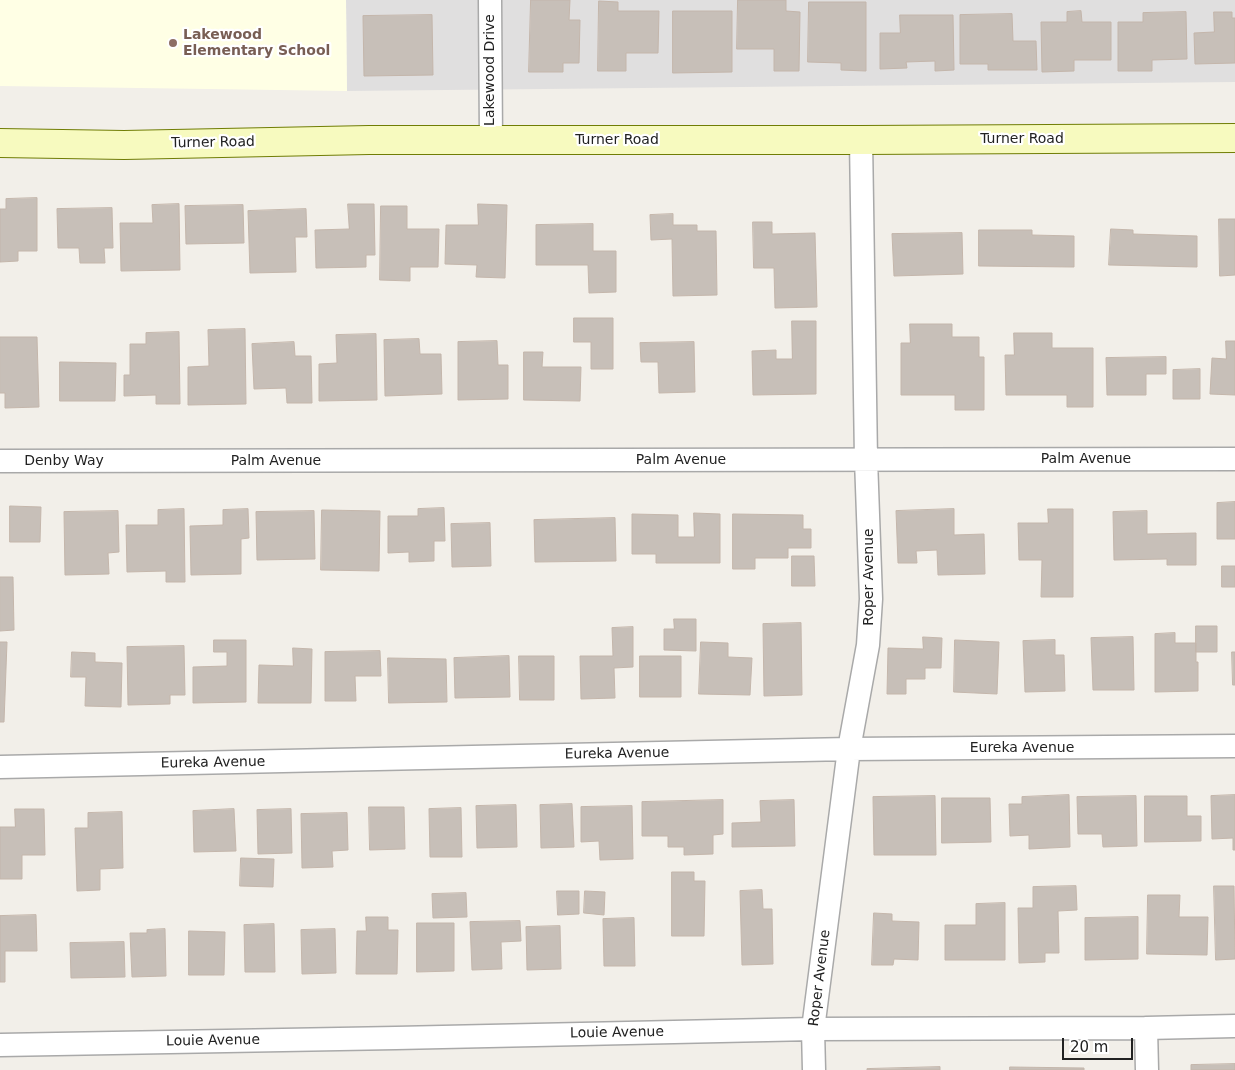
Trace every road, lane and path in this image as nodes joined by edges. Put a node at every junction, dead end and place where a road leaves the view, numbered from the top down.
1 (490, 0) edge
2 (1235, 138) edge
3 (491, 140) junction
4 (860, 140) junction
5 (0, 143) edge
6 (1235, 459) edge
7 (866, 460) junction
8 (0, 461) edge
9 (128, 461) joint
10 (1235, 746) edge
11 (849, 749) junction
12 (0, 767) edge
13 (1235, 1026) edge
14 (1146, 1028) junction
15 (813, 1029) junction
16 (0, 1045) edge
17 (814, 1070) edge
18 (1147, 1070) edge

1 - 3 street, Lakewood Drive
2 - 4 main road, Turner Road
3 - 4 main road, Turner Road
3 - 5 main road, Turner Road
4 - 7 street, Roper Avenue
6 - 7 street, Palm Avenue
7 - 9 street, Palm Avenue
7 - 11 street, Roper Avenue
8 - 9 street, Denby Way
10 - 11 street, Eureka Avenue
11 - 12 street, Eureka Avenue
11 - 15 street, Roper Avenue
13 - 14 street, Louie Avenue
14 - 15 street, Louie Avenue
14 - 18 street
15 - 16 street, Louie Avenue
15 - 17 street, Roper Avenue

